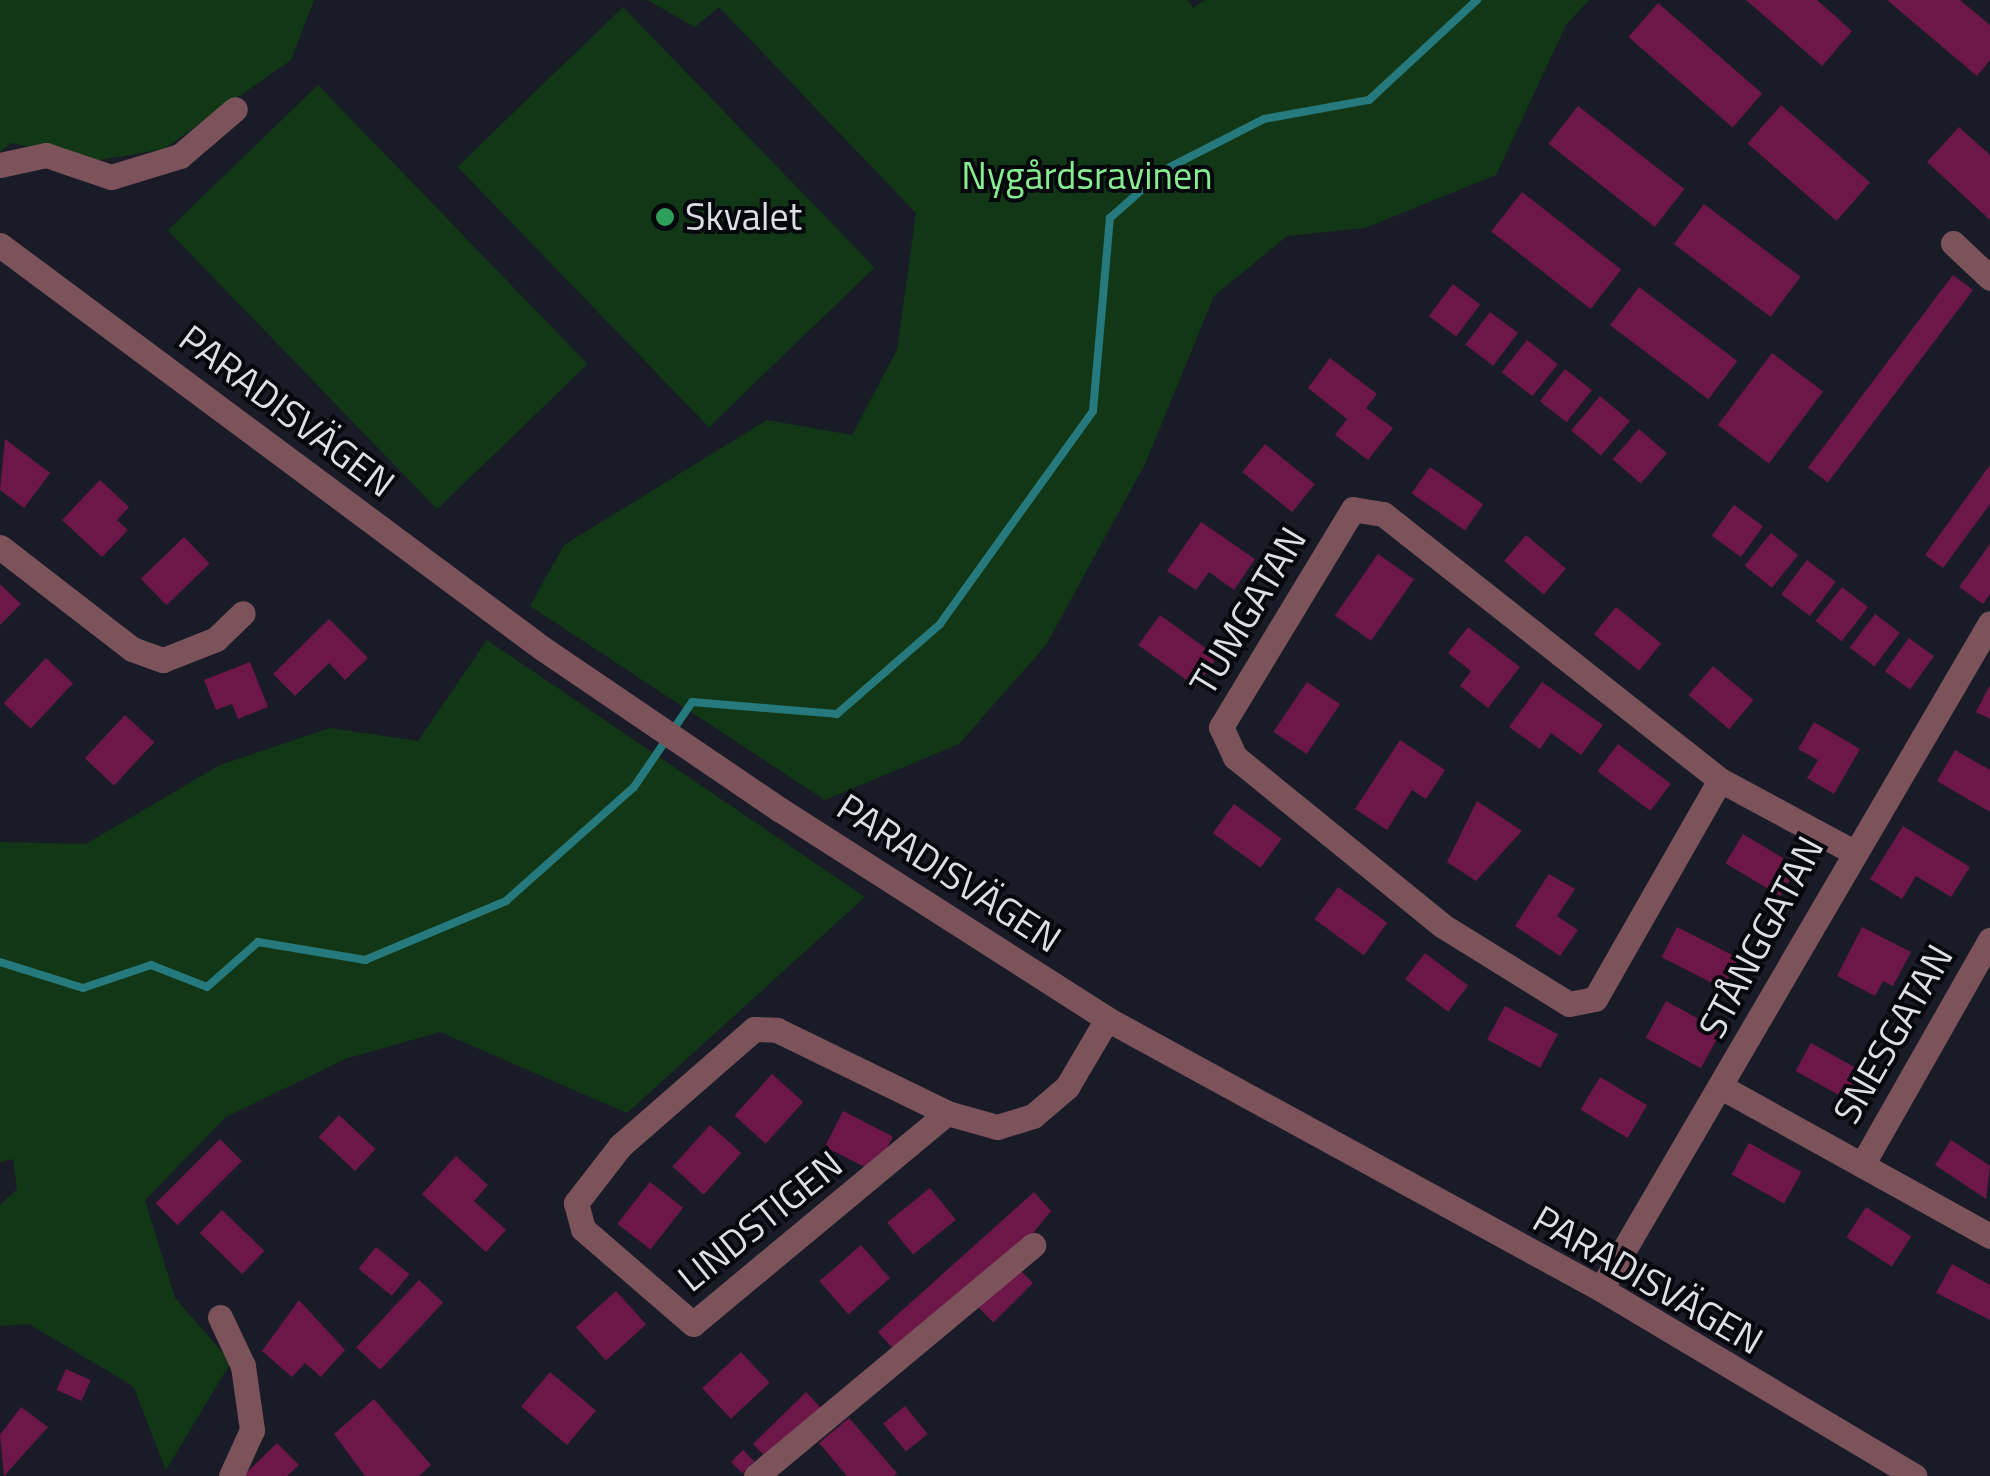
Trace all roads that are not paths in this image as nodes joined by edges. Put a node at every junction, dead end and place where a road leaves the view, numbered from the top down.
1 (236, 109) dead end
2 (0, 165) edge
3 (1953, 244) dead end
4 (0, 245) edge
5 (1990, 278) edge
6 (0, 548) edge
7 (242, 613) dead end
8 (1990, 622) edge
9 (1720, 780) junction
10 (1850, 850) junction
11 (1990, 940) edge
12 (1107, 1019) junction
13 (1723, 1088) junction
14 (947, 1113) junction
15 (1862, 1165) junction
16 (1990, 1236) edge
17 (1033, 1244) dead end
18 (1601, 1289) junction
19 (220, 1316) dead end
20 (231, 1476) edge
21 (756, 1476) edge
22 (1915, 1476) edge

1 - 2 street
3 - 5 street
4 - 12 street, PARADISVÄGEN
6 - 7 street
8 - 10 street, STÅNGGATAN
9 - 9 street, TUMGATAN
9 - 10 street, TUMGATAN
10 - 13 street, STÅNGGATAN
11 - 15 street, SNESGATAN
12 - 14 street, LINDSTIGEN
12 - 18 street, PARADISVÄGEN
13 - 15 street, SNESGATAN
13 - 18 street, STÅNGGATAN
14 - 14 street, LINDSTIGEN
15 - 16 street, SNESGATAN
17 - 21 street
18 - 22 street, PARADISVÄGEN
19 - 20 street

